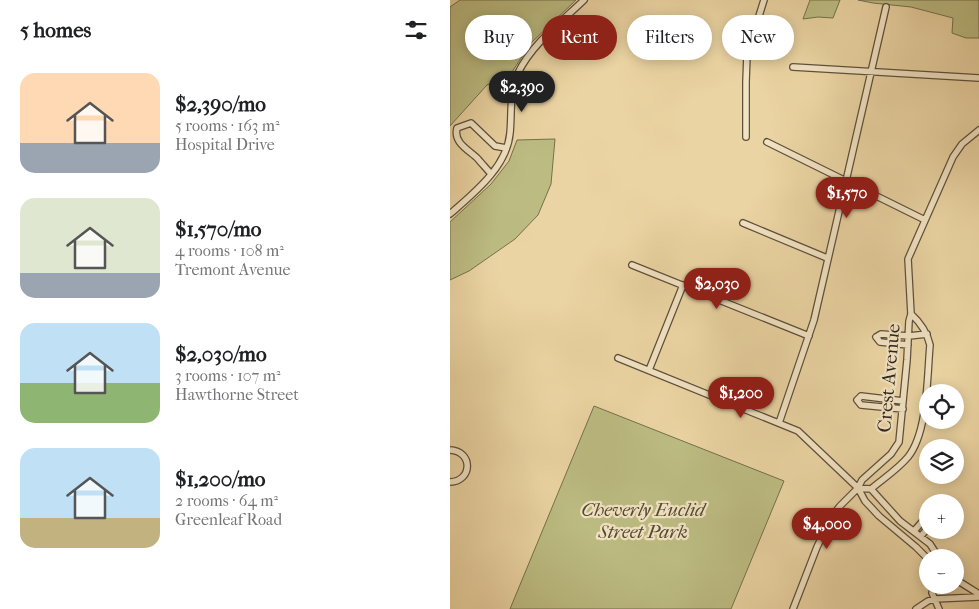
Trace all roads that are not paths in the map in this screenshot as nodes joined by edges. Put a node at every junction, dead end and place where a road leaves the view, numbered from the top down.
1 (584, 0) edge
2 (764, 0) edge
3 (886, 7) dead end
4 (793, 66) dead end
5 (871, 71) junction
6 (979, 78) edge
7 (979, 130) edge
8 (746, 137) dead end
9 (767, 142) dead end
10 (506, 148) junction
11 (491, 174) junction
12 (846, 181) junction
13 (450, 214) edge
14 (925, 220) junction
15 (744, 223) dead end
16 (827, 258) junction
17 (632, 265) dead end
18 (683, 285) junction
19 (911, 314) junction
20 (927, 334) junction
21 (809, 336) junction
22 (908, 336) junction
23 (908, 345) junction
24 (618, 358) dead end
25 (648, 370) junction
26 (903, 401) junction
27 (902, 409) junction
28 (778, 423) junction
29 (450, 450) edge
30 (450, 482) edge
31 (858, 488) junction
32 (871, 489) junction
33 (919, 525) edge
34 (914, 531) junction
35 (919, 535) edge
36 (924, 539) edge
37 (935, 549) edge
38 (919, 550) edge
39 (964, 585) edge
40 (932, 594) edge
41 (979, 596) edge
42 (934, 599) junction
43 (793, 609) edge
44 (916, 609) edge
45 (939, 609) edge

1 - 10 street
2 - 8 street
3 - 5 street
4 - 5 street
5 - 6 street
5 - 12 street
7 - 14 street, Crest Avenue
9 - 12 street
10 - 11 street
10 - 11 street
11 - 13 street
12 - 14 street
12 - 16 street
14 - 19 street, Crest Avenue
15 - 16 street
16 - 21 street
17 - 18 street
18 - 21 street
18 - 25 street
19 - 20 street, Crest Avenue
19 - 22 street, Crest Avenue
20 - 22 street
20 - 32 street, Crest Avenue
21 - 28 street
22 - 23 street, Crest Avenue
22 - 23 street
23 - 26 street, Crest Avenue
24 - 25 street
25 - 28 street
26 - 27 street, Crest Avenue
26 - 27 street
27 - 31 street, Crest Avenue
28 - 31 street
29 - 30 street
31 - 32 street
31 - 38 street
31 - 43 street, Crest Avenue
32 - 34 street
33 - 34 street
34 - 35 street
36 - 37 street
39 - 41 street
40 - 42 street
41 - 42 street
42 - 44 street
42 - 45 street

